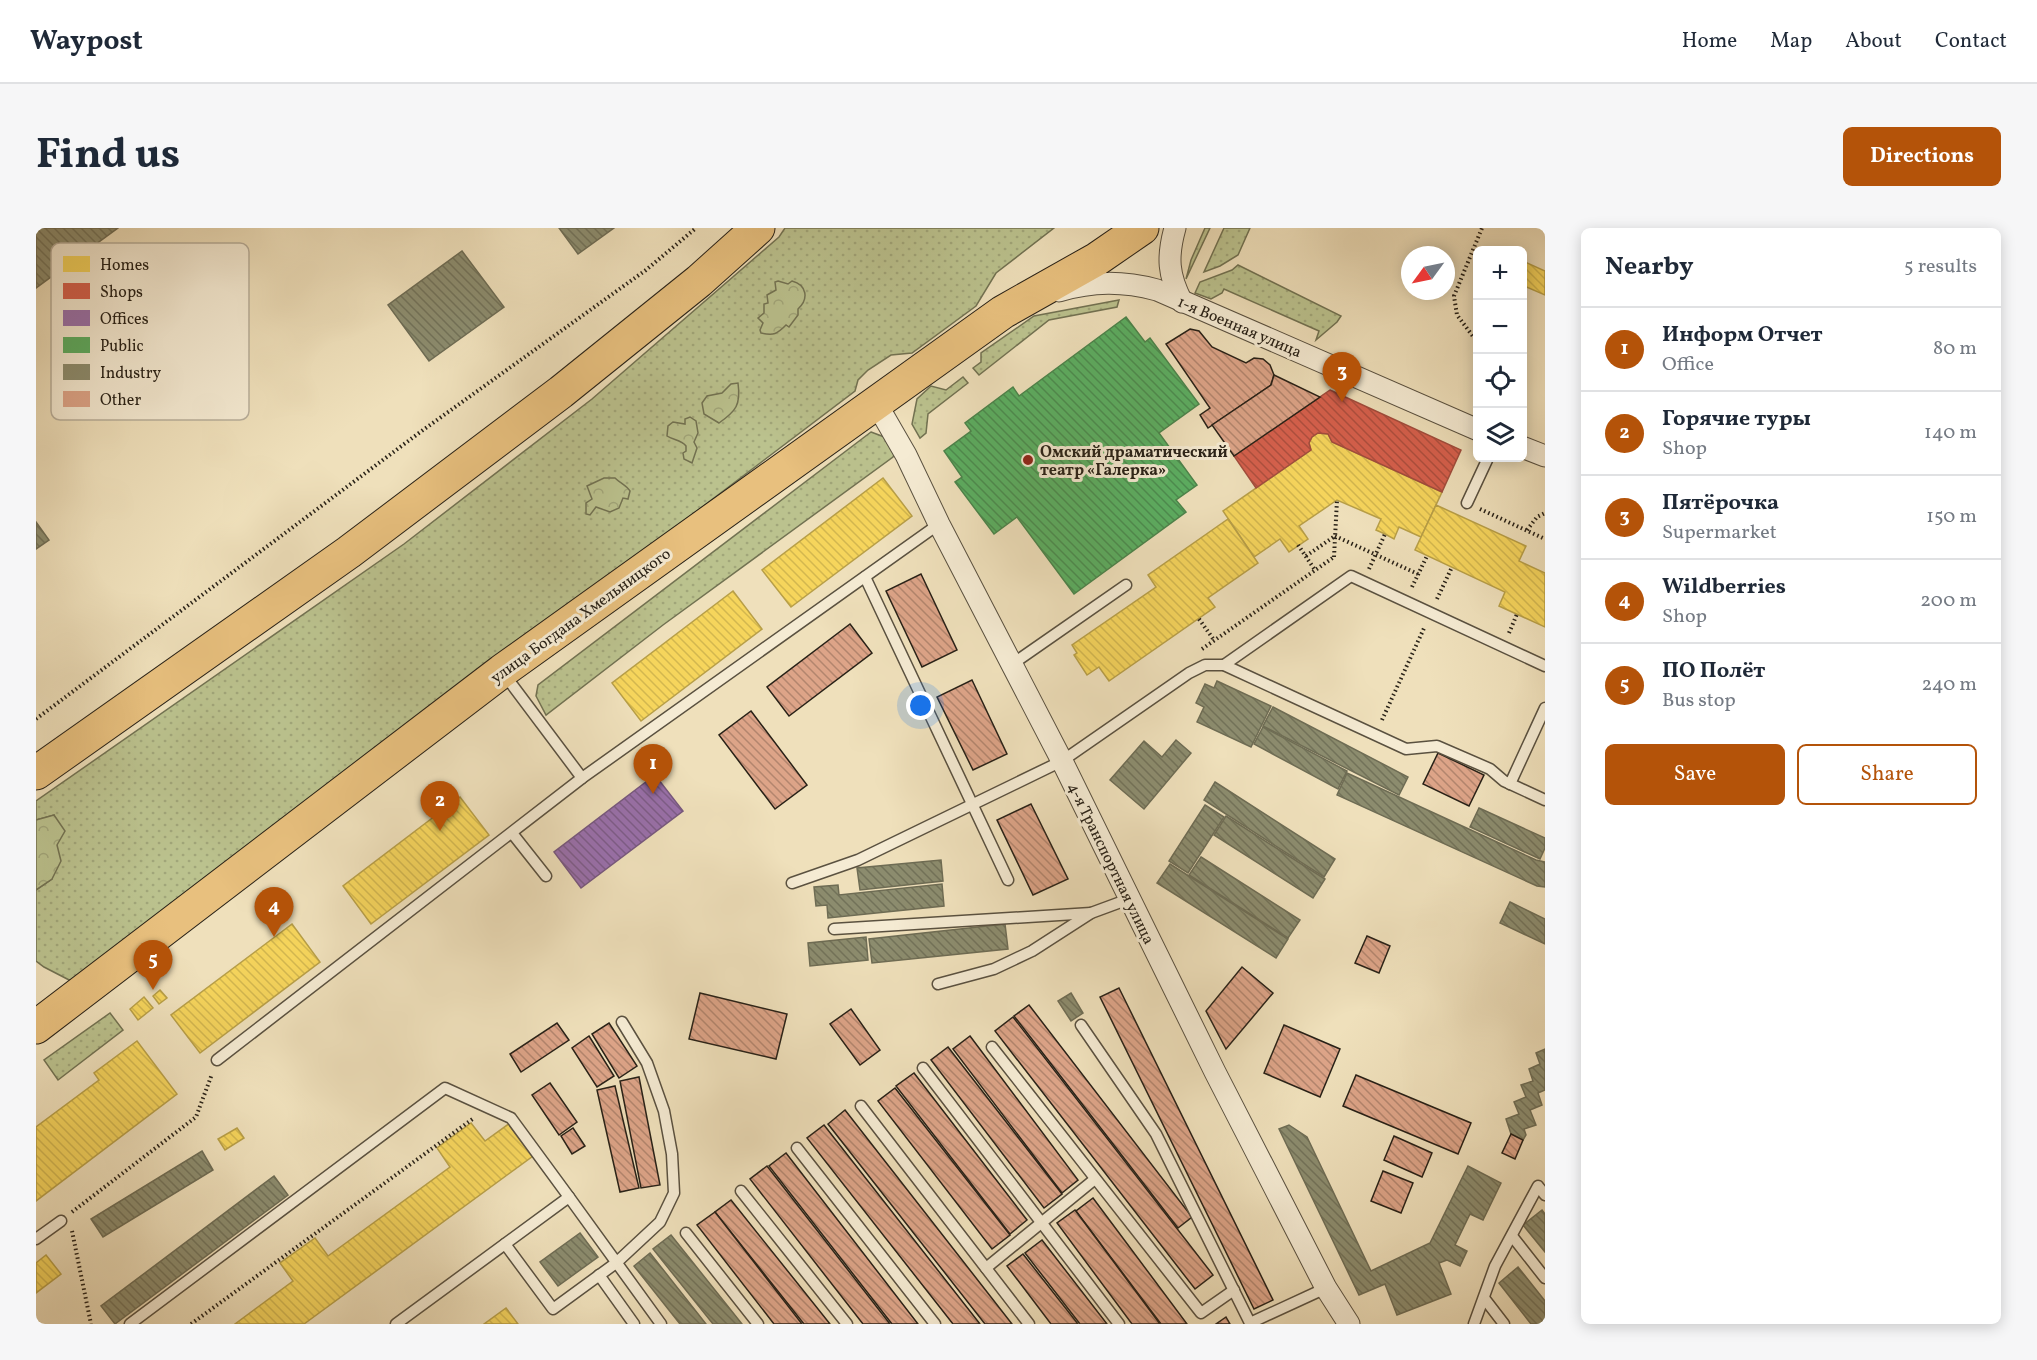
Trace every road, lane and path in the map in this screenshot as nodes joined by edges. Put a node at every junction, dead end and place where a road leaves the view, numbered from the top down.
1 (696, 228) edge
2 (758, 228) edge
3 (1142, 228) edge
4 (1175, 228) edge
5 (1482, 228) edge
6 (1026, 298) junction
7 (1182, 302) junction
8 (1473, 336) edge
9 (876, 403) junction
10 (1473, 428) edge
11 (1527, 449) edge
12 (1545, 456) edge
13 (1486, 462) edge
14 (1337, 500) dead end
15 (1467, 503) joint
16 (1545, 513) edge
17 (939, 524) junction
18 (1527, 530) junction
19 (1385, 534) dead end
20 (1335, 536) junction
21 (1545, 538) edge
22 (1298, 545) dead end
23 (1376, 554) junction
24 (1427, 555) dead end
25 (1306, 556) junction
26 (1452, 567) dead end
27 (1315, 570) junction
28 (1368, 572) dead end
29 (1418, 574) junction
30 (865, 577) junction
31 (1126, 585) dead end
32 (1406, 602) junction
33 (1433, 608) junction
34 (1517, 614) dead end
35 (1199, 619) dead end
36 (1507, 636) dead end
37 (1214, 641) junction
38 (1196, 653) dead end
39 (1224, 664) junction
40 (1011, 665) junction
41 (1545, 666) edge
42 (502, 671) junction
43 (1545, 708) edge
44 (36, 719) edge
45 (1375, 735) junction
46 (1062, 761) junction
47 (36, 773) edge
48 (582, 778) junction
49 (1510, 784) junction
50 (1545, 800) edge
51 (972, 804) junction
52 (513, 833) junction
53 (546, 876) dead end
54 (1008, 880) dead end
55 (792, 883) dead end
56 (1129, 899) junction
57 (1091, 913) junction
58 (834, 929) dead end
59 (938, 984) dead end
60 (622, 1022) dead end
61 (1081, 1025) dead end
62 (36, 1027) edge
63 (992, 1047) dead end
64 (217, 1060) joint
65 (923, 1068) dead end
66 (861, 1106) dead end
67 (511, 1118) junction
68 (797, 1148) dead end
69 (1095, 1179) junction
70 (741, 1191) dead end
71 (1545, 1195) edge
72 (569, 1197) junction
73 (61, 1221) junction
74 (1043, 1222) junction
75 (686, 1233) dead end
76 (1512, 1236) junction
77 (36, 1239) edge
78 (505, 1244) junction
79 (616, 1263) junction
80 (986, 1268) junction
81 (599, 1275) junction
82 (1545, 1278) edge
83 (1326, 1288) junction
84 (1234, 1290) junction
85 (1484, 1298) junction
86 (91, 1324) edge
87 (130, 1324) edge
88 (191, 1324) edge
89 (396, 1324) edge
90 (634, 1324) edge
91 (661, 1324) edge
92 (758, 1324) edge
93 (847, 1324) edge
94 (935, 1324) edge
95 (1029, 1324) edge
96 (1119, 1324) edge
97 (1349, 1324) edge
98 (1474, 1324) edge
99 (1504, 1324) edge

1 - 44 path
2 - 47 main road
3 - 6 main road, улица Богдана Хмельницкого
4 - 7 street
5 - 8 path
6 - 7 street, 1-я Военная улица
6 - 9 main road, улица Богдана Хмельницкого
7 - 10 street, 1-я Военная улица
9 - 17 street, 4-я Транспортная улица
9 - 42 main road, улица Богдана Хмельницкого
11 - 12 street
13 - 15 lane
14 - 20 path
15 - 18 path
16 - 18 path
17 - 30 lane
17 - 40 street, 4-я Транспортная улица
18 - 21 path
19 - 23 path
20 - 23 path
20 - 25 path
20 - 27 path
22 - 25 path
23 - 28 path
23 - 29 path
24 - 29 path
25 - 27 path
26 - 33 path
27 - 37 path
29 - 32 path
30 - 48 lane
30 - 51 lane
31 - 40 lane
32 - 33 lane
32 - 39 lane
33 - 41 lane
33 - 45 path
34 - 36 path
35 - 37 path
37 - 38 path
39 - 45 lane
39 - 46 lane
40 - 46 street, 4-я Транспортная улица
42 - 48 lane
42 - 62 main road, улица Богдана Хмельницкого
43 - 49 lane
45 - 49 lane
46 - 51 lane
46 - 56 street, 4-я Транспортная улица
48 - 52 lane
49 - 50 lane
51 - 54 lane
51 - 55 lane
52 - 53 lane
52 - 64 lane
56 - 57 lane
56 - 83 street, 4-я Транспортная улица
57 - 58 lane
57 - 59 lane
60 - 79 lane
61 - 84 lane
63 - 69 lane
64 - 73 path
65 - 74 lane
66 - 80 lane
67 - 72 lane
67 - 87 lane
67 - 88 path
68 - 94 lane
69 - 74 lane
69 - 84 lane
70 - 93 lane
71 - 76 lane
72 - 78 lane
72 - 79 lane
73 - 77 lane
73 - 86 path
74 - 80 lane
74 - 96 lane
75 - 92 lane
76 - 82 lane
76 - 85 lane
78 - 81 lane
78 - 89 lane
79 - 81 lane
79 - 91 lane
80 - 95 lane
81 - 90 lane
83 - 84 lane
83 - 97 street, 4-я Транспортная улица
85 - 98 lane
85 - 99 lane

